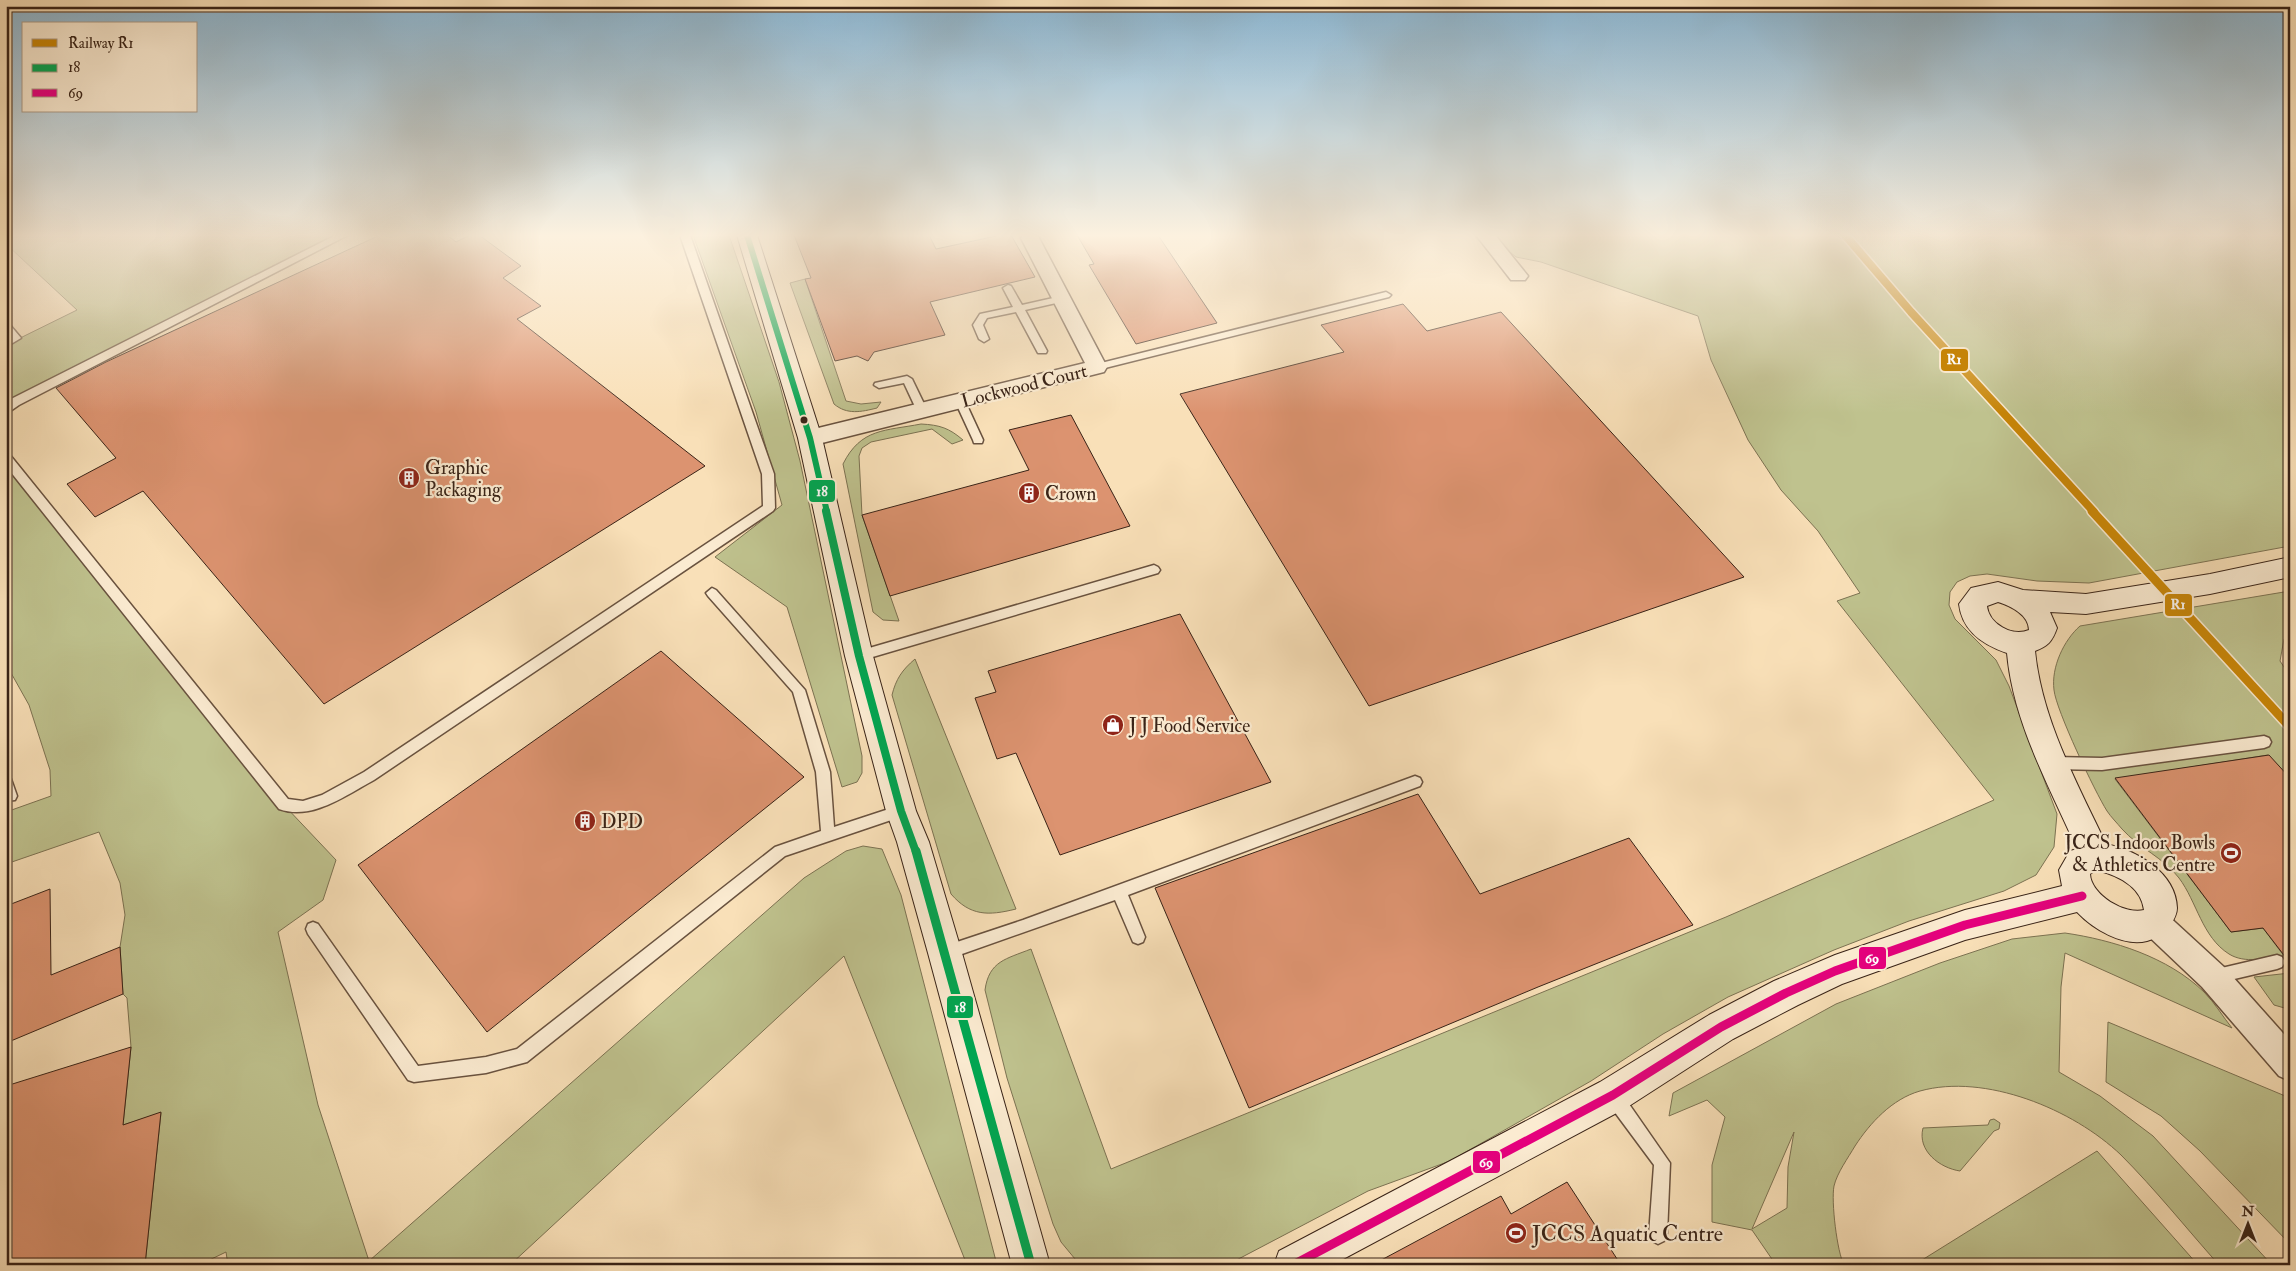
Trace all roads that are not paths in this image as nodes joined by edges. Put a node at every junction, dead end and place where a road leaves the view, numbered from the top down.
1 (227, 294) edge
2 (706, 294) edge
3 (765, 294) edge
4 (1011, 294) edge
5 (1060, 294) edge
6 (1386, 295) dead end
7 (1062, 299) junction
8 (1019, 308) junction
9 (6, 327) edge
10 (984, 339) dead end
11 (6, 344) edge
12 (1042, 351) dead end
13 (1097, 366) junction
14 (879, 385) dead end
15 (960, 401) junction
16 (6, 410) edge
17 (922, 410) junction
18 (810, 438) junction
19 (978, 440) dead end
20 (6, 458) edge
21 (2290, 567) edge
22 (1154, 570) dead end
23 (712, 593) dead end
24 (2021, 600) junction
25 (2086, 604) junction
26 (2032, 636) junction
27 (859, 656) junction
28 (2264, 742) dead end
29 (2054, 763) junction
30 (6, 782) edge
31 (1415, 782) dead end
32 (10, 796) dead end
33 (902, 811) junction
34 (828, 834) junction
35 (2096, 856) junction
36 (1119, 891) junction
37 (2082, 896) junction
38 (2154, 922) junction
39 (313, 930) dead end
40 (1138, 937) dead end
41 (945, 953) junction
42 (2277, 962) dead end
43 (2213, 977) junction
44 (2290, 1065) edge
45 (1613, 1094) junction
46 (1658, 1234) dead end
47 (1031, 1265) edge
48 (1293, 1265) edge

1 - 16 lane
2 - 20 lane
3 - 18 street
4 - 8 lane
5 - 7 street, Lockwood Court
6 - 13 lane
7 - 8 lane
7 - 13 street, Lockwood Court
8 - 10 lane
8 - 12 lane
9 - 11 lane
13 - 15 street, Lockwood Court
14 - 17 lane
15 - 17 street, Lockwood Court
15 - 19 lane
17 - 18 street, Lockwood Court
18 - 27 street
21 - 25 street
22 - 27 lane
23 - 34 lane
24 - 25 street
24 - 26 street
24 - 26 street
25 - 26 street
26 - 29 street
27 - 33 street
28 - 29 lane
29 - 35 street
30 - 32 lane
31 - 36 lane
33 - 34 lane
33 - 41 street
34 - 39 lane
35 - 37 street
35 - 38 street
36 - 40 lane
36 - 41 lane
37 - 38 street
37 - 45 street
38 - 43 street
41 - 47 street
42 - 43 lane
43 - 44 street
45 - 46 lane
45 - 48 street

